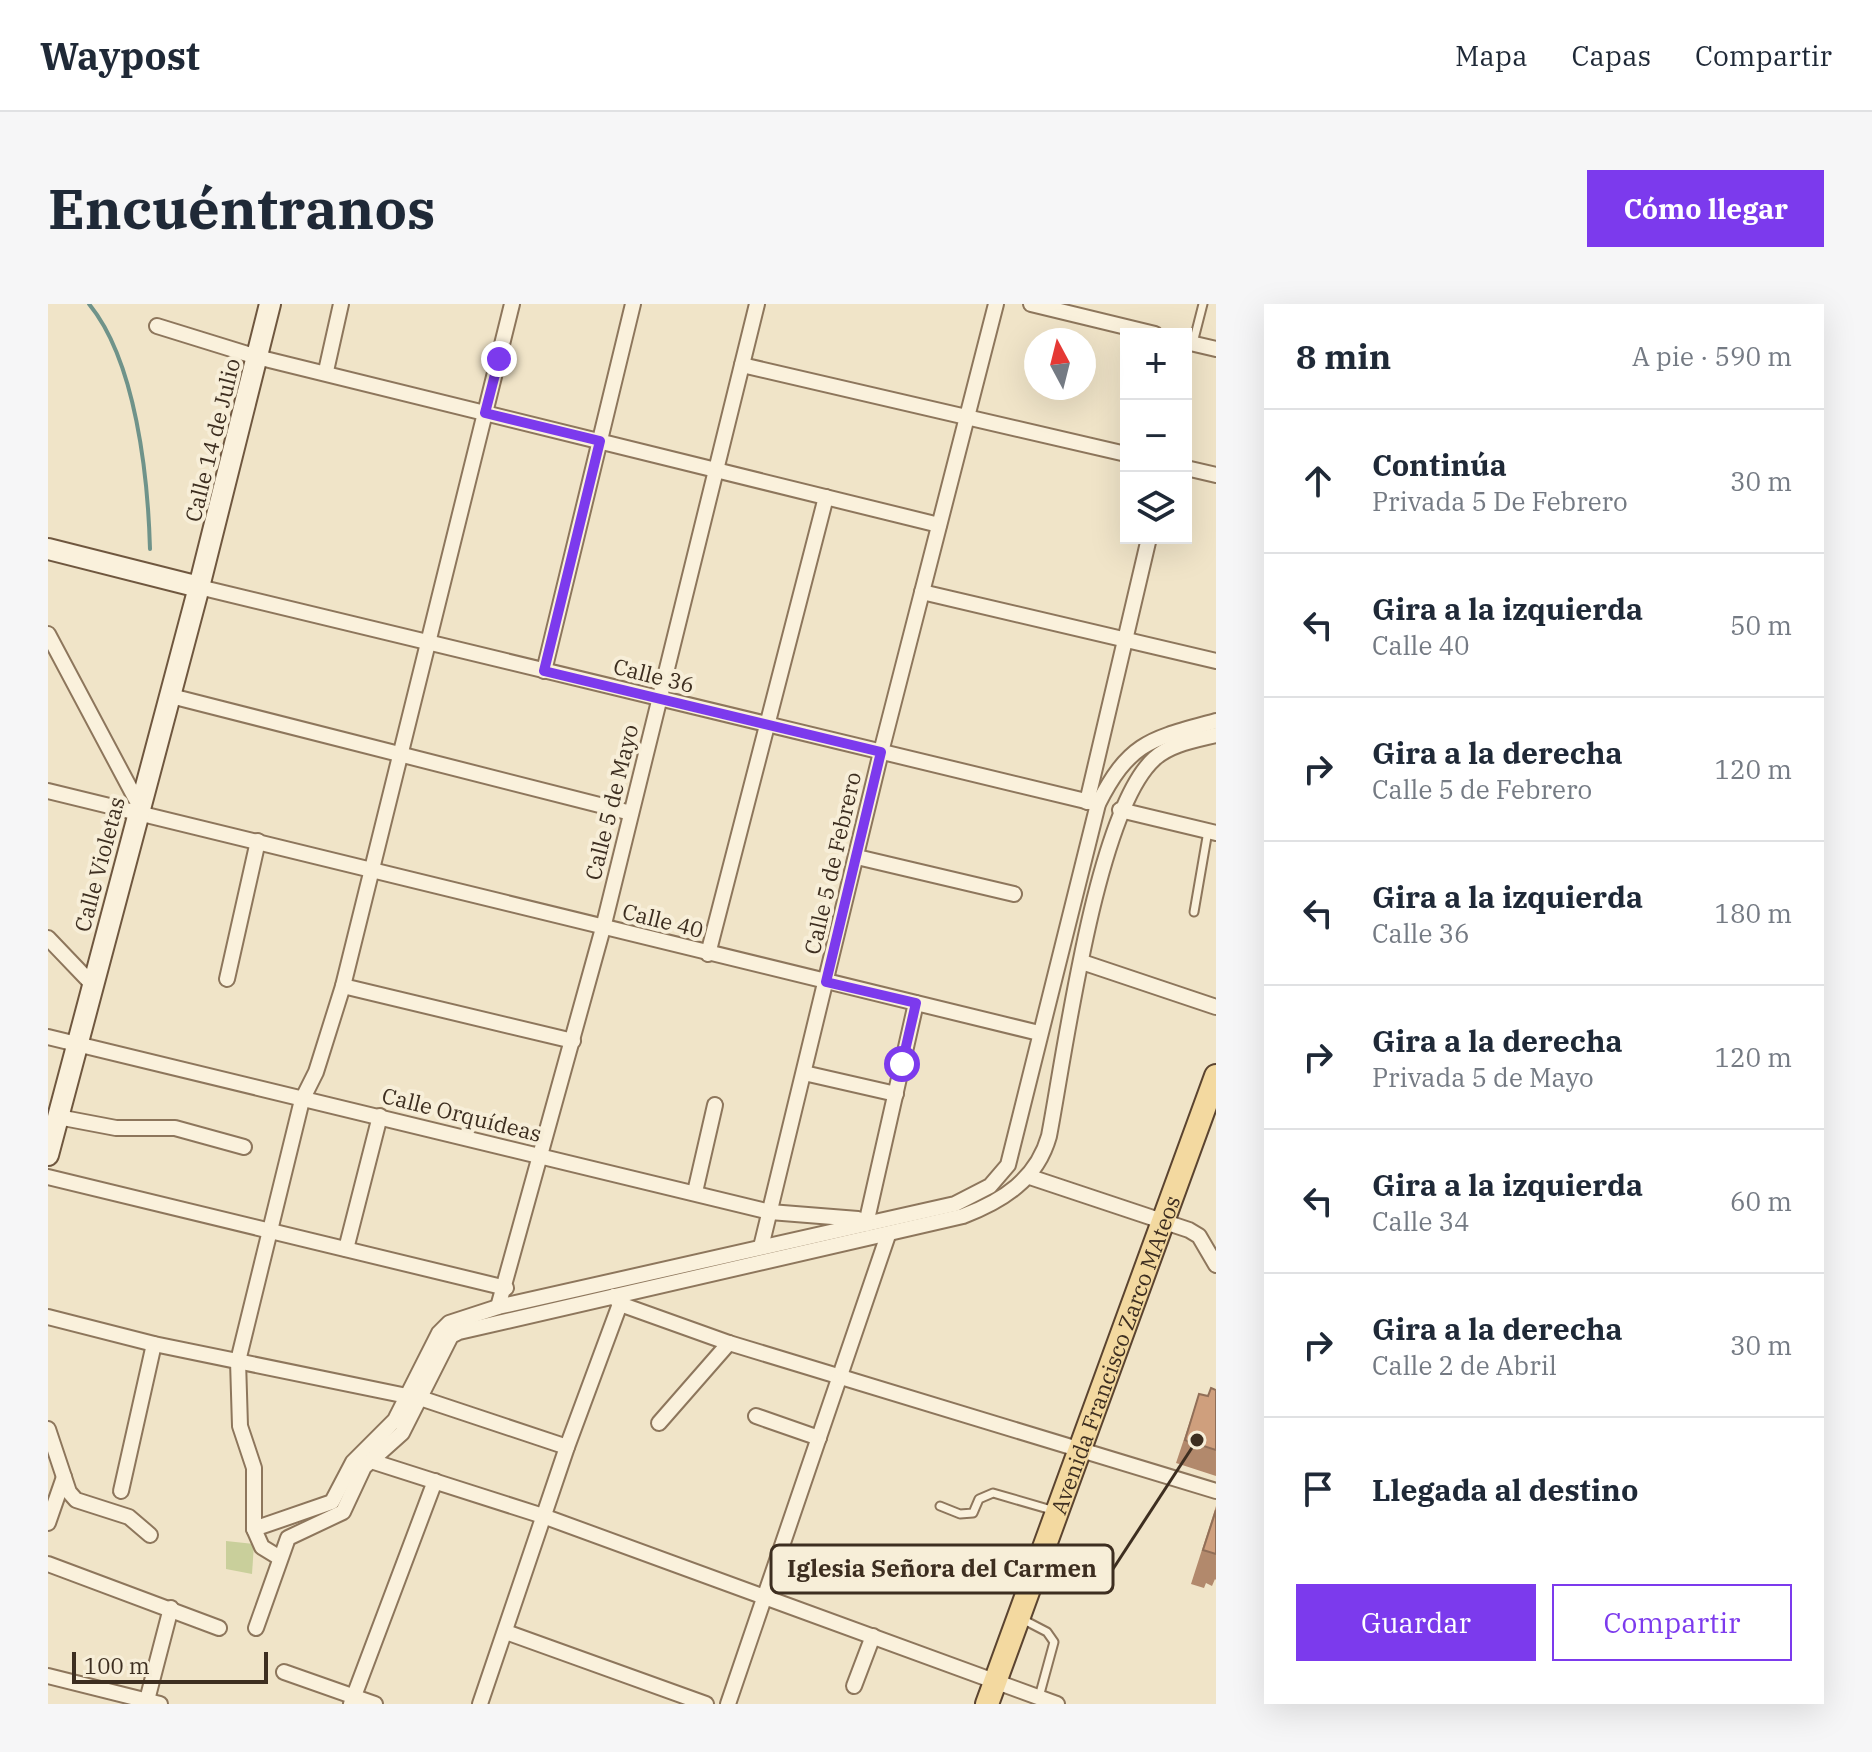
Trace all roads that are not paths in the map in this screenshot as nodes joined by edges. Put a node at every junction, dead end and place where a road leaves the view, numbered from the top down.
1 (270, 304) edge
2 (341, 304) edge
3 (512, 304) edge
4 (633, 304) edge
5 (757, 304) edge
6 (996, 304) edge
7 (1031, 304) edge
8 (1203, 304) edge
9 (157, 326) dead end
10 (1130, 328) edge
11 (1192, 334) edge
12 (1192, 343) edge
13 (1216, 349) edge
14 (257, 357) junction
15 (742, 365) junction
16 (326, 371) junction
17 (485, 413) junction
18 (966, 418) junction
19 (600, 441) junction
20 (1120, 453) edge
21 (1192, 469) edge
22 (716, 470) junction
23 (1216, 475) edge
24 (826, 497) junction
25 (939, 525) junction
26 (1148, 544) edge
27 (48, 549) edge
28 (199, 587) junction
29 (922, 592) junction
30 (48, 634) edge
31 (1125, 640) junction
32 (428, 643) junction
33 (1216, 661) edge
34 (544, 671) junction
35 (171, 696) junction
36 (659, 699) junction
37 (1216, 721) edge
38 (767, 725) junction
39 (1216, 735) edge
40 (881, 752) junction
41 (400, 756) junction
42 (48, 791) edge
43 (1092, 803) junction
44 (138, 810) junction
45 (1120, 810) junction
46 (631, 813) junction
47 (1212, 832) edge
48 (258, 841) junction
49 (857, 857) junction
50 (372, 869) junction
51 (1014, 894) dead end
52 (1194, 912) dead end
53 (603, 928) junction
54 (48, 938) edge
55 (708, 954) junction
56 (1082, 962) junction
57 (227, 979) dead end
58 (826, 982) junction
59 (91, 983) junction
60 (343, 986) junction
61 (916, 1003) junction
62 (1216, 1007) edge
63 (1039, 1033) junction
64 (48, 1037) edge
65 (573, 1041) junction
66 (76, 1044) junction
67 (804, 1073) junction
68 (1216, 1078) edge
69 (896, 1094) junction
70 (302, 1100) junction
71 (715, 1105) dead end
72 (380, 1116) junction
73 (58, 1117) junction
74 (244, 1147) dead end
75 (48, 1155) edge
76 (541, 1156) junction
77 (48, 1177) edge
78 (1030, 1177) junction
79 (695, 1192) junction
80 (770, 1212) junction
81 (867, 1221) junction
82 (1162, 1221) junction
83 (268, 1230) junction
84 (888, 1235) junction
85 (812, 1243) junction
86 (761, 1247) junction
87 (346, 1249) junction
88 (1216, 1265) edge
89 (506, 1288) junction
90 (617, 1300) junction
91 (499, 1313) junction
92 (48, 1317) edge
93 (729, 1343) junction
94 (154, 1344) junction
95 (238, 1361) junction
96 (840, 1377) junction
97 (414, 1397) junction
98 (756, 1416) dead end
99 (659, 1423) dead end
100 (48, 1429) edge
101 (819, 1438) junction
102 (567, 1447) junction
103 (1080, 1451) junction
104 (371, 1461) junction
105 (64, 1477) junction
106 (435, 1481) junction
107 (121, 1491) dead end
108 (1216, 1491) edge
109 (940, 1506) dead end
110 (1058, 1511) junction
111 (543, 1516) junction
112 (48, 1523) edge
113 (254, 1529) junction
114 (150, 1535) dead end
115 (957, 1553) dead end
116 (280, 1558) junction
117 (48, 1564) edge
118 (1033, 1577) junction
119 (766, 1596) junction
120 (171, 1608) junction
121 (1019, 1618) junction
122 (219, 1628) dead end
123 (256, 1628) dead end
124 (506, 1632) junction
125 (873, 1636) junction
126 (284, 1672) dead end
127 (48, 1676) edge
128 (996, 1680) junction
129 (854, 1686) dead end
130 (1039, 1697) junction
131 (352, 1700) edge
132 (151, 1703) edge
133 (375, 1704) edge
134 (480, 1704) edge
135 (706, 1704) edge
136 (728, 1704) edge
137 (987, 1704) edge
138 (1057, 1704) edge

1 - 14 street, Calle 14 de Julio
2 - 16 street
3 - 17 street
4 - 19 street
5 - 15 street, Calle 5 de Mayo
6 - 18 street, Calle 5 de Febrero
7 - 10 street
8 - 11 lane
9 - 14 street
12 - 13 street
14 - 16 street
14 - 28 street, Calle 14 de Julio
15 - 18 street
15 - 22 street, Calle 5 de Mayo
16 - 17 street
17 - 19 street
17 - 32 street
18 - 20 street
18 - 25 street, Calle 5 de Febrero
19 - 22 street
19 - 34 street
21 - 23 street
22 - 24 street
22 - 36 street, Calle 5 de Mayo
24 - 25 street
24 - 38 street
25 - 29 street, Calle 5 de Febrero
26 - 31 street
27 - 28 street
28 - 32 street, Calle 36
28 - 35 street, Calle Violetas
29 - 31 street
29 - 40 street, Calle 5 de Febrero
30 - 44 street
31 - 33 street
31 - 43 street
32 - 34 street, Calle 36
32 - 41 street
34 - 36 street, Calle 36
35 - 41 street
35 - 44 street, Calle Violetas
36 - 38 street, Calle 36
36 - 46 street, Calle 5 de Mayo
37 - 43 street
38 - 40 street, Calle 36
38 - 55 street
39 - 45 street
40 - 43 street, Calle 36
40 - 49 street, Calle 5 de Febrero
41 - 46 street
41 - 50 street
42 - 44 street, Calle 40
43 - 63 street
44 - 48 street, Calle 40
44 - 59 street, Calle Violetas
45 - 47 street
45 - 56 street
46 - 53 street, Calle 5 de Mayo
47 - 52 lane
48 - 50 street, Calle 40
48 - 57 street
49 - 51 street
49 - 58 street, Calle 5 de Febrero
50 - 53 street, Calle 40
50 - 60 street
53 - 55 street, Calle 40
53 - 65 street, Calle 5 de Mayo
54 - 59 street
55 - 58 street, Calle 40
56 - 62 street
56 - 78 street
58 - 61 street, Calle 40
58 - 67 street, Calle 5 de Febrero
59 - 66 street, Calle Violetas
60 - 65 street
60 - 70 street
61 - 63 street, Calle 40
61 - 69 street
63 - 81 street
64 - 66 street, Calle Orquídeas
65 - 76 street, Calle 5 de Mayo
66 - 70 street, Calle Orquídeas
66 - 73 street, Calle Violetas
67 - 69 street
67 - 80 street, Calle 5 de Febrero
68 - 82 main road, Avenida Francisco Zarco MAteos
69 - 81 street
70 - 72 street, Calle Orquídeas
70 - 83 street
71 - 79 street
72 - 76 street, Calle Orquídeas
72 - 87 street
73 - 74 street
73 - 75 street, Calle Violetas
76 - 79 street, Calle Orquídeas
76 - 89 street, Calle 5 de Mayo
77 - 83 street
78 - 82 street
78 - 84 street
79 - 80 street, Calle Orquídeas
80 - 81 street, Calle Orquídeas
80 - 86 street, Calle 5 de Febrero
81 - 85 street
82 - 88 street
82 - 103 main road, Avenida Francisco Zarco MAteos
83 - 87 street
83 - 95 street
84 - 85 street
84 - 96 street
85 - 86 street
85 - 90 street
86 - 91 street
87 - 89 street
89 - 91 street, Calle 5 de Mayo
90 - 91 street
90 - 93 street
90 - 102 street
91 - 97 street
92 - 94 street
93 - 96 street
93 - 99 street
94 - 95 street
94 - 107 street
95 - 97 street
95 - 113 street
96 - 101 street
96 - 103 street
97 - 102 street
97 - 104 street
97 - 113 street
98 - 101 street
100 - 105 street
101 - 119 street
102 - 111 street
103 - 108 street
103 - 110 main road, Avenida Francisco Zarco MAteos
104 - 106 street
104 - 116 street
105 - 112 street
105 - 114 street
106 - 111 street
106 - 131 street
109 - 110 lane
110 - 118 main road, Avenida Francisco Zarco MAteos
111 - 119 street
111 - 124 street
113 - 116 street
115 - 118 lane
116 - 123 street
117 - 120 street
118 - 121 main road, Avenida Francisco Zarco MAteos
119 - 125 street
119 - 136 street
120 - 122 street
120 - 132 street
121 - 128 main road, Avenida Francisco Zarco MAteos
121 - 130 lane
124 - 134 street
124 - 135 street
125 - 128 street
125 - 129 street
126 - 131 street
127 - 132 street
128 - 130 street
128 - 137 main road, Avenida Francisco Zarco MAteos
130 - 138 street
131 - 133 street

